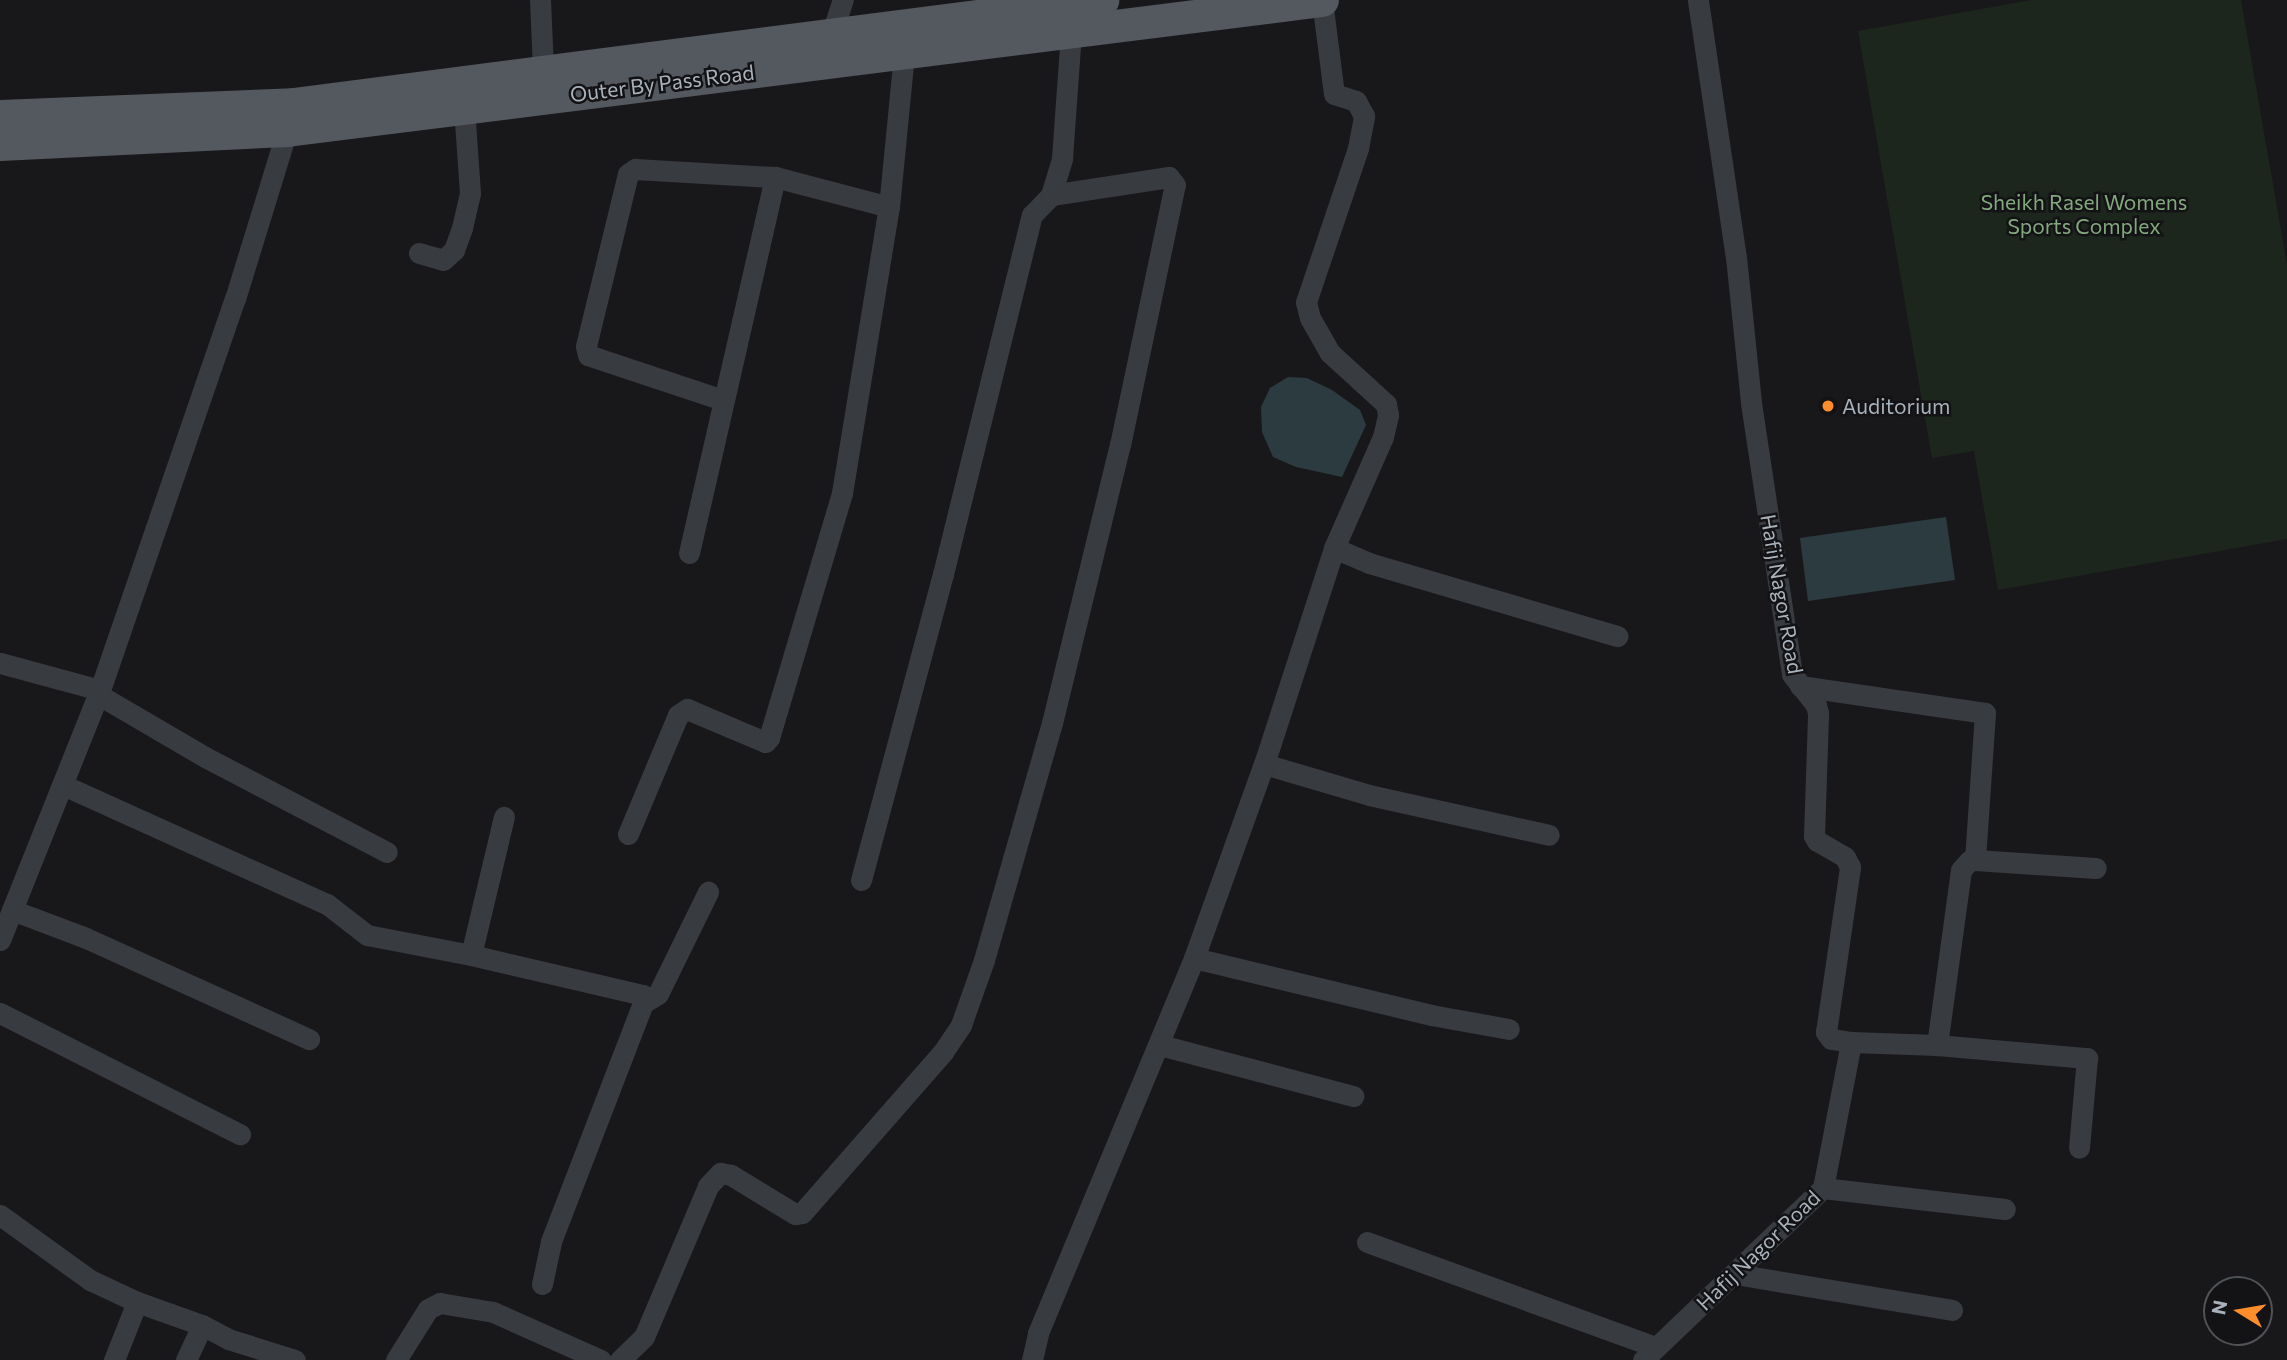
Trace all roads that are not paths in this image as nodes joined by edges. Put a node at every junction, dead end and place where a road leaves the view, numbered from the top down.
1 (540, 0) edge
2 (843, 0) edge
3 (1102, 0) edge
4 (1322, 0) edge
5 (1698, 0) edge
6 (1062, 12) edge
7 (831, 36) junction
8 (904, 53) junction
9 (543, 70) junction
10 (464, 108) junction
11 (0, 117) edge
12 (287, 130) junction
13 (0, 144) edge
14 (775, 177) junction
15 (1051, 195) junction
16 (889, 207) junction
17 (419, 253) dead end
18 (723, 400) junction
19 (1334, 548) junction
20 (689, 553) dead end
21 (1617, 636) dead end
22 (0, 663) edge
23 (1800, 686) junction
24 (99, 693) junction
25 (1264, 764) junction
26 (63, 785) junction
27 (504, 817) dead end
28 (628, 834) dead end
29 (1549, 835) dead end
30 (387, 852) dead end
31 (1975, 860) junction
32 (2096, 868) dead end
33 (860, 880) dead end
34 (708, 892) dead end
35 (12, 910) junction
36 (0, 940) edge
37 (471, 955) junction
38 (1195, 958) junction
39 (643, 1003) junction
40 (0, 1013) edge
41 (1510, 1030) dead end
42 (309, 1039) dead end
43 (1851, 1042) junction
44 (1160, 1045) junction
45 (1937, 1045) junction
46 (1353, 1096) dead end
47 (240, 1134) dead end
48 (2079, 1148) dead end
49 (1824, 1188) junction
50 (2005, 1209) dead end
51 (0, 1214) edge
52 (1367, 1242) dead end
53 (1735, 1274) junction
54 (542, 1284) dead end
55 (137, 1302) junction
56 (1952, 1310) dead end
57 (202, 1325) junction
58 (1649, 1354) edge
59 (114, 1360) edge
60 (186, 1360) edge
61 (295, 1360) edge
62 (396, 1360) edge
63 (601, 1360) edge
64 (620, 1360) edge
65 (1031, 1360) edge

1 - 9 street
2 - 7 street
3 - 6 main road, Outer By Pass Road
4 - 6 main road, Outer By Pass Road
4 - 19 street
5 - 23 street, Hafij Nagor Road
6 - 7 main road, Outer By Pass Road
6 - 8 main road, Outer By Pass Road
6 - 15 street
7 - 9 main road, Outer By Pass Road
8 - 10 main road, Outer By Pass Road
8 - 16 street
9 - 11 main road, Outer By Pass Road
10 - 12 main road, Outer By Pass Road
10 - 17 street
12 - 13 main road, Outer By Pass Road
12 - 24 street
14 - 16 street
14 - 18 street
14 - 18 street
15 - 33 street
15 - 64 street
16 - 28 street
18 - 20 street
19 - 21 street
19 - 25 street
22 - 24 street
23 - 31 street
23 - 43 street, Hafij Nagor Road
24 - 26 street
24 - 30 street
25 - 29 street
25 - 38 street
26 - 35 street
26 - 37 street
27 - 37 street
31 - 32 street
31 - 45 street
34 - 39 street
35 - 36 street
35 - 42 street
37 - 39 street
38 - 41 street
38 - 44 street
39 - 54 street
40 - 47 street
43 - 45 street
43 - 49 street, Hafij Nagor Road
44 - 46 street
44 - 65 street
45 - 48 street
49 - 50 street
49 - 53 street, Hafij Nagor Road
51 - 55 street
52 - 58 street
53 - 56 street
53 - 58 street, Hafij Nagor Road
55 - 57 street
55 - 59 street
57 - 60 street
57 - 61 street
62 - 63 street

